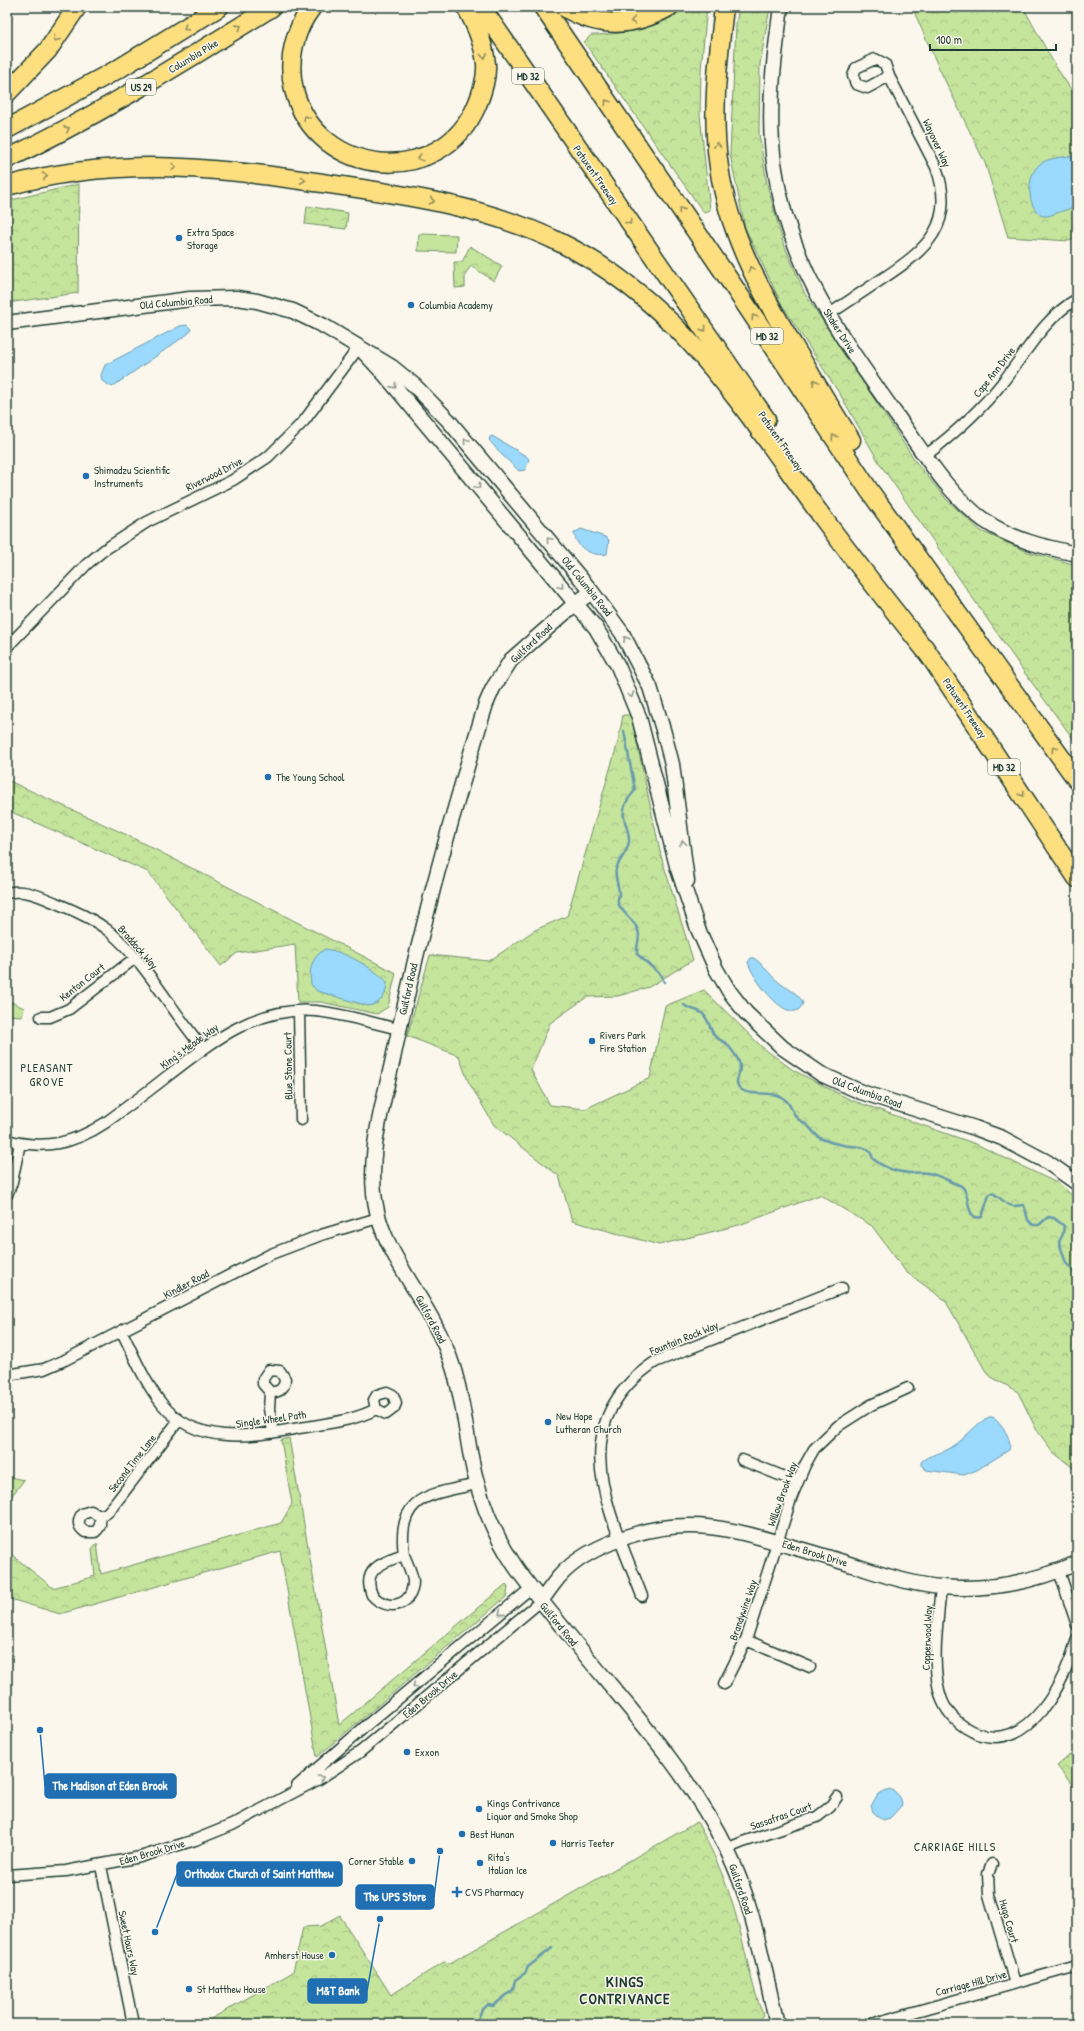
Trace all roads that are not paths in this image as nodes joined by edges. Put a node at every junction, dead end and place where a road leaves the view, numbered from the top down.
1 (77, 7) edge
2 (219, 7) edge
3 (272, 7) edge
4 (312, 7) edge
5 (466, 7) edge
6 (472, 7) edge
7 (481, 7) edge
8 (543, 7) edge
9 (564, 7) edge
10 (670, 7) edge
11 (724, 7) edge
12 (781, 7) edge
13 (890, 76) dead end
14 (7, 93) edge
15 (7, 129) edge
16 (575, 145) junction
17 (7, 159) edge
18 (7, 186) edge
19 (1077, 299) edge
20 (828, 315) junction
21 (7, 323) edge
22 (359, 347) junction
23 (925, 456) junction
24 (1077, 554) edge
25 (592, 592) junction
26 (576, 603) junction
27 (7, 647) edge
28 (930, 656) junction
29 (993, 664) junction
30 (1077, 780) edge
31 (1077, 878) edge
32 (7, 893) edge
33 (688, 895) junction
34 (135, 958) junction
35 (299, 1011) junction
36 (41, 1017) dead end
37 (399, 1029) junction
38 (203, 1048) junction
39 (301, 1120) dead end
40 (7, 1140) edge
41 (20, 1143) junction
42 (1077, 1183) edge
43 (7, 1195) edge
44 (378, 1218) junction
45 (842, 1288) dead end
46 (122, 1332) junction
47 (7, 1375) edge
48 (908, 1388) dead end
49 (270, 1392) dead end
50 (376, 1409) dead end
51 (180, 1420) junction
52 (273, 1432) junction
53 (742, 1460) dead end
54 (797, 1482) junction
55 (477, 1484) junction
56 (100, 1516) dead end
57 (620, 1539) junction
58 (778, 1542) junction
59 (404, 1555) junction
60 (1077, 1564) edge
61 (1059, 1571) junction
62 (560, 1576) junction
63 (530, 1588) junction
64 (941, 1588) junction
65 (642, 1596) dead end
66 (541, 1601) junction
67 (1077, 1625) edge
68 (1077, 1639) edge
69 (746, 1640) junction
70 (810, 1667) dead end
71 (724, 1684) dead end
72 (286, 1796) junction
73 (837, 1797) dead end
74 (726, 1849) junction
75 (992, 1864) dead end
76 (101, 1866) junction
77 (7, 1875) edge
78 (1077, 1966) edge
79 (1015, 1983) junction
80 (133, 2024) edge
81 (777, 2024) edge
82 (871, 2024) edge

1 -> 14 highway
2 -> 15 highway, US 29
17 -> 3 highway, Columbia Pike / US 29
5 -> 4 highway
6 - 16 highway
7 - 16 highway, Patuxent Freeway / MD 32
29 -> 8 highway, MD 32
10 -> 9 highway
29 -> 11 highway
12 - 20 street, Shaker Drive
13 - 20 street, Wayover Way
16 -> 28 highway, Patuxent Freeway / MD 32
18 -> 28 highway
19 - 23 street, Cape Ann Drive
20 - 23 street, Shaker Drive
21 - 22 street, Old Columbia Road
25 -> 22 street, Old Columbia Road
22 -> 26 street, Old Columbia Road
22 - 27 street, Riverwood Drive
23 - 24 street, Shaker Drive
25 - 26 street, Guilford Road
33 -> 25 street, Old Columbia Road
26 -> 33 street, Old Columbia Road
26 - 37 street, Guilford Road
28 -> 31 highway, Patuxent Freeway / MD 32
30 -> 29 highway, MD 32
32 - 34 street, Braddock Way
33 - 42 street, Old Columbia Road
34 - 36 street, Kenton Court
34 - 38 street, Braddock Way
35 - 37 street, King's Meade Way
35 - 38 street, King's Meade Way
35 - 39 street, Blue Stone Court
37 - 44 street, Guilford Road
38 - 41 street, King's Meade Way
40 - 41 street, King's Meade Way
41 - 43 street
44 - 46 street, Kindler Road
44 - 55 street, Guilford Road
45 - 57 street, Fountain Rock Way
46 - 47 street, Kindler Road
46 - 51 street, Single Wheel Path
48 - 54 street, Willow Brook Way
49 - 52 street
50 - 52 street, Single Wheel Path
51 - 52 street, Single Wheel Path
51 - 56 street, Second Time Lane
53 - 54 street
54 - 58 street, Willow Brook Way
55 - 59 street
55 - 63 street, Guilford Road
57 - 58 street, Eden Brook Drive
57 - 62 street, Eden Brook Drive
57 - 65 street, Fountain Rock Way
58 - 64 street, Eden Brook Drive
58 - 69 street, Brandywine Way
59 - 59 street
60 - 61 street, Eden Brook Drive
61 - 64 street, Eden Brook Drive
61 - 67 street
62 - 63 street, Eden Brook Drive
62 - 66 street, Eden Brook Drive
63 - 66 street, Guilford Road
63 -> 72 street, Eden Brook Drive
64 - 68 street, Copperwood Way
72 -> 66 street, Eden Brook Drive
66 - 74 street, Guilford Road
69 - 70 street
69 - 71 street, Brandywine Way
72 - 76 street, Eden Brook Drive
73 - 74 street, Sassafras Court
74 - 81 street, Guilford Road
75 - 79 street, Hugo Court
76 - 77 street, Eden Brook Drive
76 - 80 street, Sweet Hours Way
78 - 79 street, Carriage Hill Drive
79 - 82 street, Carriage Hill Drive

